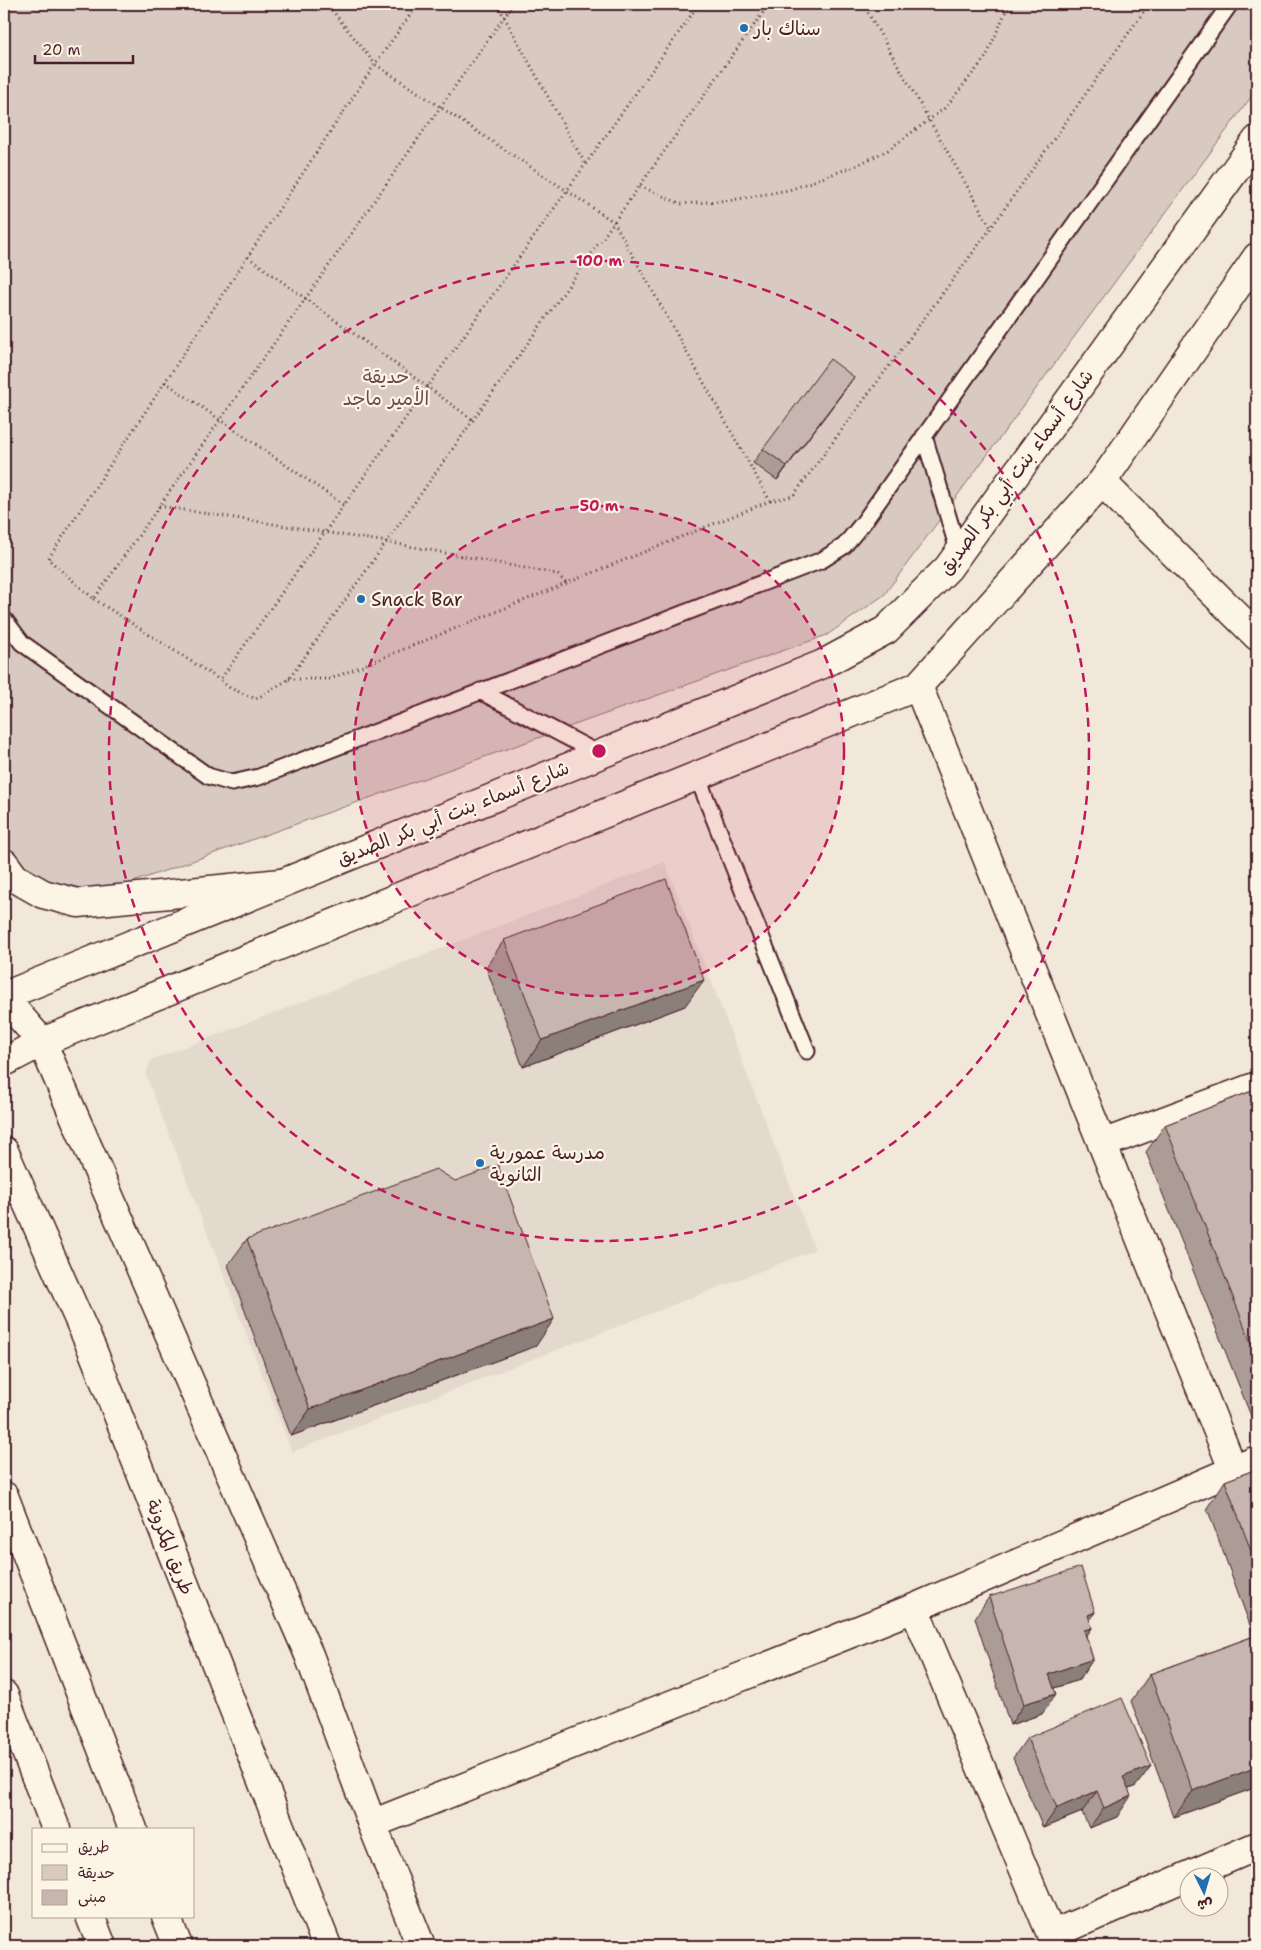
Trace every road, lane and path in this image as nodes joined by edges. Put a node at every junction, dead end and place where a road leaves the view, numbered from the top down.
1 (327, 4) edge
2 (418, 4) edge
3 (498, 4) edge
4 (513, 4) edge
5 (699, 4) edge
6 (769, 4) edge
7 (863, 4) edge
8 (1010, 4) edge
9 (1149, 4) edge
10 (1230, 4) edge
11 (504, 16) junction
12 (375, 64) junction
13 (440, 107) junction
14 (929, 119) junction
15 (1257, 140) edge
16 (585, 164) junction
17 (640, 186) junction
18 (566, 190) junction
19 (614, 222) junction
20 (991, 228) junction
21 (248, 257) junction
22 (1257, 257) edge
23 (305, 299) junction
24 (165, 382) junction
25 (427, 387) junction
26 (220, 420) junction
27 (473, 420) junction
28 (924, 436) junction
29 (1102, 482) junction
30 (770, 502) junction
31 (344, 505) junction
32 (158, 506) junction
33 (325, 532) junction
34 (387, 542) junction
35 (959, 552) junction
36 (567, 584) junction
37 (94, 599) junction
38 (4, 619) edge
39 (1257, 636) edge
40 (289, 679) junction
41 (220, 680) junction
42 (918, 686) junction
43 (480, 691) junction
44 (599, 754) junction
45 (697, 776) junction
46 (4, 864) edge
47 (281, 883) junction
48 (4, 997) edge
49 (42, 1042) junction
50 (807, 1051) dead end
51 (4, 1062) edge
52 (1257, 1086) edge
53 (1102, 1144) junction
54 (4, 1151) edge
55 (1245, 1464) edge
56 (4, 1496) edge
57 (914, 1608) junction
58 (4, 1695) edge
59 (372, 1824) junction
60 (56, 1828) edge
61 (133, 1828) edge
62 (1257, 1846) edge
63 (91, 1918) edge
64 (167, 1918) edge
65 (1054, 1941) edge
66 (102, 1946) edge
67 (178, 1946) edge
68 (327, 1946) edge
69 (421, 1946) edge

1 - 12 path
2 - 12 path
3 - 11 path
4 - 11 path
5 - 16 path
6 - 17 path
7 - 14 path
8 - 14 path
9 - 20 path
10 - 28 lane
11 - 13 path
11 - 16 path
12 - 13 path
12 - 21 path
13 - 18 path
13 - 23 path
14 - 17 path
14 - 20 path
15 - 35 street, شارع أسماء بنت أبي بكر الصديق
16 - 18 path
17 - 19 path
18 - 19 path
18 - 25 path
19 - 27 path
19 - 30 path
20 - 30 path
21 - 23 path
21 - 24 path
22 - 29 street
23 - 25 path
23 - 26 path
24 - 26 path
24 - 37 path
25 - 27 path
25 - 31 path
26 - 31 path
26 - 32 path
27 - 34 path
28 - 35 lane
28 - 43 lane
29 - 39 street
29 - 42 street
30 - 36 path
31 - 33 path
32 - 33 path
32 - 37 path
33 - 34 path
33 - 41 path
34 - 36 path
34 - 40 path
35 - 44 street, شارع أسماء بنت أبي بكر الصديق
36 - 40 path
37 - 41 path
38 - 43 lane
40 - 41 path
42 - 45 street
42 - 53 street
43 - 44 lane
44 - 47 street, شارع أسماء بنت أبي بكر الصديق
45 - 49 street
45 - 50 lane
46 - 47 street
47 - 48 street, شارع أسماء بنت أبي بكر الصديق
48 - 49 street
49 - 51 street
49 - 59 street
52 - 53 street
53 - 55 street
54 - 68 street, طريق المكرونة
55 - 57 street
56 - 61 street
57 - 59 street
57 - 65 street
58 - 60 street
59 - 69 street
62 - 65 street
63 - 66 street
64 - 67 street

